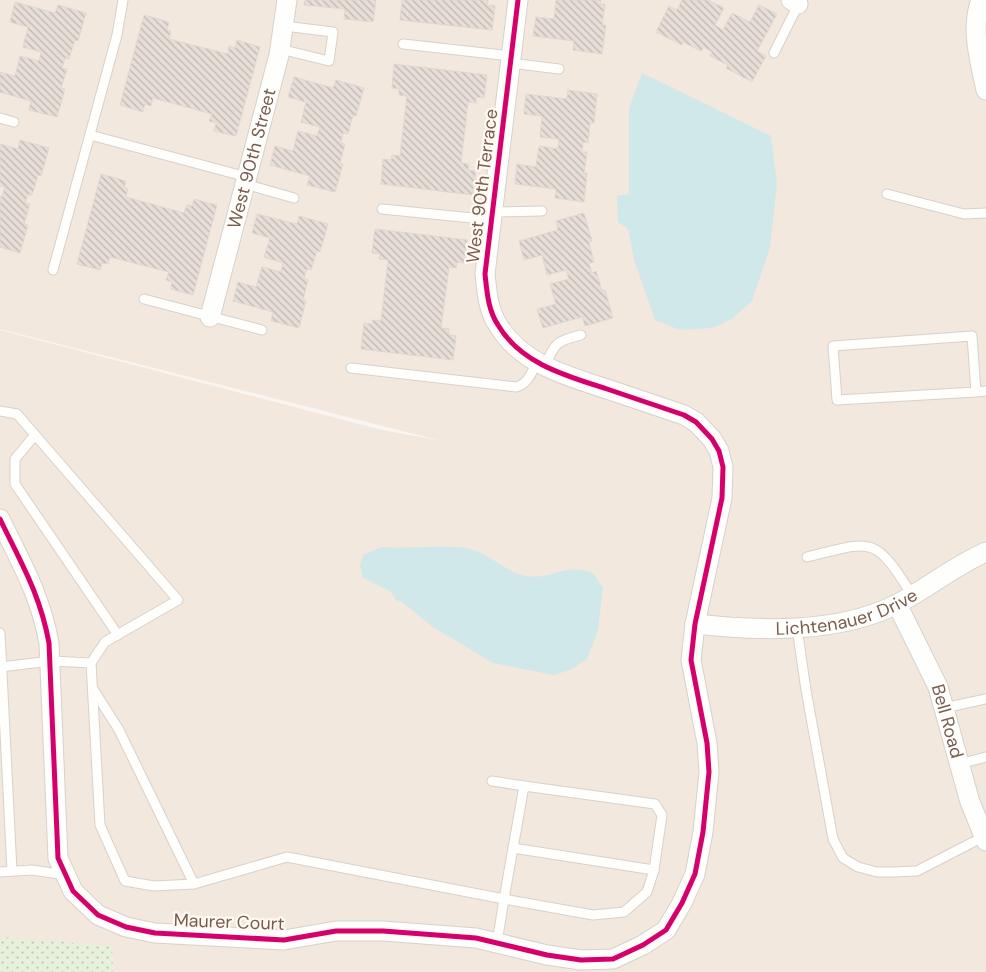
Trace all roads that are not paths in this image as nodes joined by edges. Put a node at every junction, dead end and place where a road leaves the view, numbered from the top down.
1 (123, 0) edge
2 (287, 0) edge
3 (518, 0) edge
4 (981, 0) edge
5 (796, 1) edge
6 (284, 26) junction
7 (403, 44) dead end
8 (280, 49) junction
9 (774, 53) dead end
10 (511, 59) junction
11 (559, 69) dead end
12 (986, 90) edge
13 (0, 118) edge
14 (14, 122) dead end
15 (90, 136) junction
16 (246, 181) junction
17 (887, 194) dead end
18 (294, 198) dead end
19 (382, 209) dead end
20 (542, 211) dead end
21 (986, 213) edge
22 (492, 216) junction
23 (52, 270) dead end
24 (144, 299) dead end
25 (210, 317) junction
26 (262, 330) dead end
27 (580, 335) dead end
28 (541, 364) junction
29 (351, 368) dead end
30 (986, 391) edge
31 (976, 392) junction
32 (0, 411) edge
33 (35, 435) junction
34 (0, 519) edge
35 (986, 552) edge
36 (807, 558) dead end
37 (904, 600) junction
38 (695, 624) junction
39 (797, 628) junction
40 (0, 633) edge
41 (118, 635) junction
42 (51, 660) junction
43 (91, 663) junction
44 (1, 666) edge
45 (92, 689) junction
46 (986, 699) edge
47 (944, 708) junction
48 (986, 757) edge
49 (959, 764) junction
50 (492, 781) dead end
51 (524, 786) junction
52 (985, 839) edge
53 (513, 848) junction
54 (654, 870) junction
55 (0, 872) edge
56 (12, 872) junction
57 (66, 876) junction
58 (194, 884) junction
59 (504, 899) junction
60 (497, 943) junction

1 - 15 lane
2 - 6 street, West 90th Street
3 - 10 street, West 90th Terrace
4 - 12 street
5 - 9 lane
6 - 8 street, West 90th Street
6 - 8 lane
7 - 10 lane
8 - 16 street, West 90th Street
10 - 11 lane
10 - 22 street, West 90th Terrace
13 - 14 lane
15 - 16 lane
15 - 23 lane
16 - 18 lane
16 - 25 street, West 90th Street
17 - 21 lane
19 - 22 lane
20 - 22 lane
22 - 28 street, West 90th Terrace
24 - 25 lane
25 - 26 lane
27 - 28 lane
28 - 29 lane
28 - 38 street, West 90th Terrace
30 - 31 lane
31 - 31 lane
32 - 33 lane
33 - 41 lane
33 - 41 lane
34 - 42 street, Maurer Court
35 - 37 street, Lichtenauer Drive
36 - 37 lane
37 - 39 street, Lichtenauer Drive
37 - 47 street, Bell Road
38 - 39 street, Lichtenauer Drive
38 - 60 street, Maurer Court
39 - 52 lane
40 - 44 lane
41 - 43 lane
42 - 43 lane
42 - 44 lane
42 - 57 street, Maurer Court
43 - 45 lane
44 - 56 lane
45 - 58 lane
45 - 58 lane
46 - 47 lane
47 - 49 street, Bell Road
48 - 49 lane
49 - 52 street, Bell Road
50 - 51 lane
51 - 53 lane
51 - 54 lane
53 - 54 lane
53 - 59 lane
54 - 59 lane
55 - 56 lane
56 - 57 lane
57 - 60 street, Maurer Court
58 - 59 lane
59 - 60 lane

